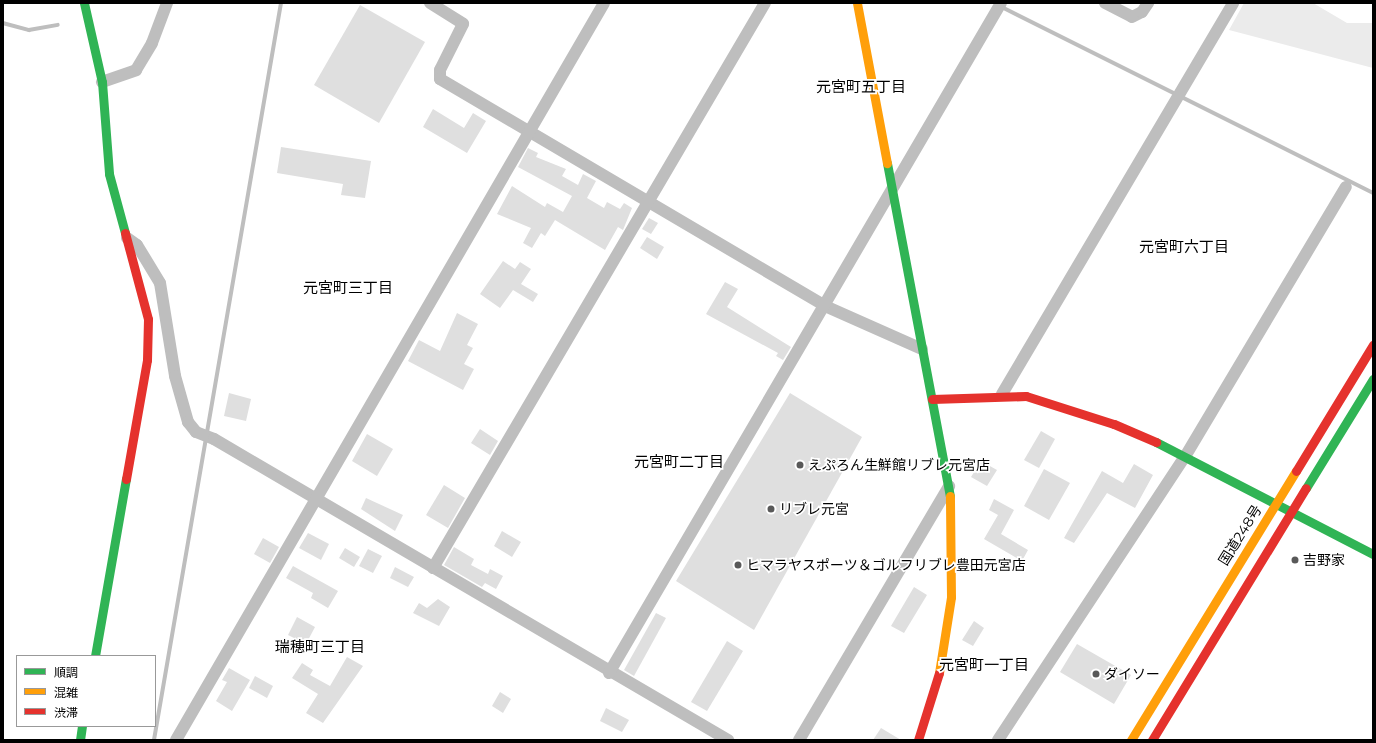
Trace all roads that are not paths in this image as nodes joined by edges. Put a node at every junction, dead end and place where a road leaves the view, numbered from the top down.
1 (84, 3) edge
2 (167, 3) edge
3 (430, 3) edge
4 (604, 3) edge
5 (765, 3) edge
6 (857, 3) edge
7 (1105, 3) edge
8 (1148, 3) edge
9 (1232, 3) edge
10 (999, 8) edge
11 (102, 82) junction
12 (530, 131) junction
13 (1346, 187) dead end
14 (892, 188) junction
15 (648, 202) junction
16 (127, 238) junction
17 (825, 306) junction
18 (1373, 345) edge
19 (922, 349) junction
20 (1373, 379) edge
21 (1002, 394) junction
22 (932, 399) junction
23 (1186, 455) junction
24 (949, 486) junction
25 (316, 500) junction
26 (1275, 505) junction
27 (1292, 514) junction
28 (1373, 554) edge
29 (433, 568) junction
30 (95, 655) edge
31 (609, 672) junction
32 (82, 727) edge
33 (80, 740) edge
34 (176, 740) edge
35 (728, 740) edge
36 (799, 740) edge
37 (918, 740) edge
38 (998, 740) edge
39 (1131, 740) edge
40 (1152, 740) edge

1 - 11 main road
2 - 11 street
3 - 12 street
4 - 12 street
5 - 15 street
6 - 14 main road
7 - 8 street
9 - 21 street
10 - 14 street
11 - 16 main road
12 - 15 street
12 - 25 street
13 - 23 street
14 - 17 street
14 - 19 main road
15 - 17 street
15 - 29 street
16 - 25 street
16 - 30 main road
17 - 19 street
17 - 31 street
18 - 26 main road, 国道248号
19 - 22 main road
20 - 27 main road
21 - 22 main road
21 - 23 main road
22 - 24 main road
23 - 26 main road
23 - 38 street
24 - 36 street
24 - 37 main road
25 - 29 street
25 - 34 street
26 - 27 main road
26 - 39 main road, 国道248号
27 - 28 main road
27 - 40 main road
29 - 31 street
31 - 35 street
32 - 33 main road

